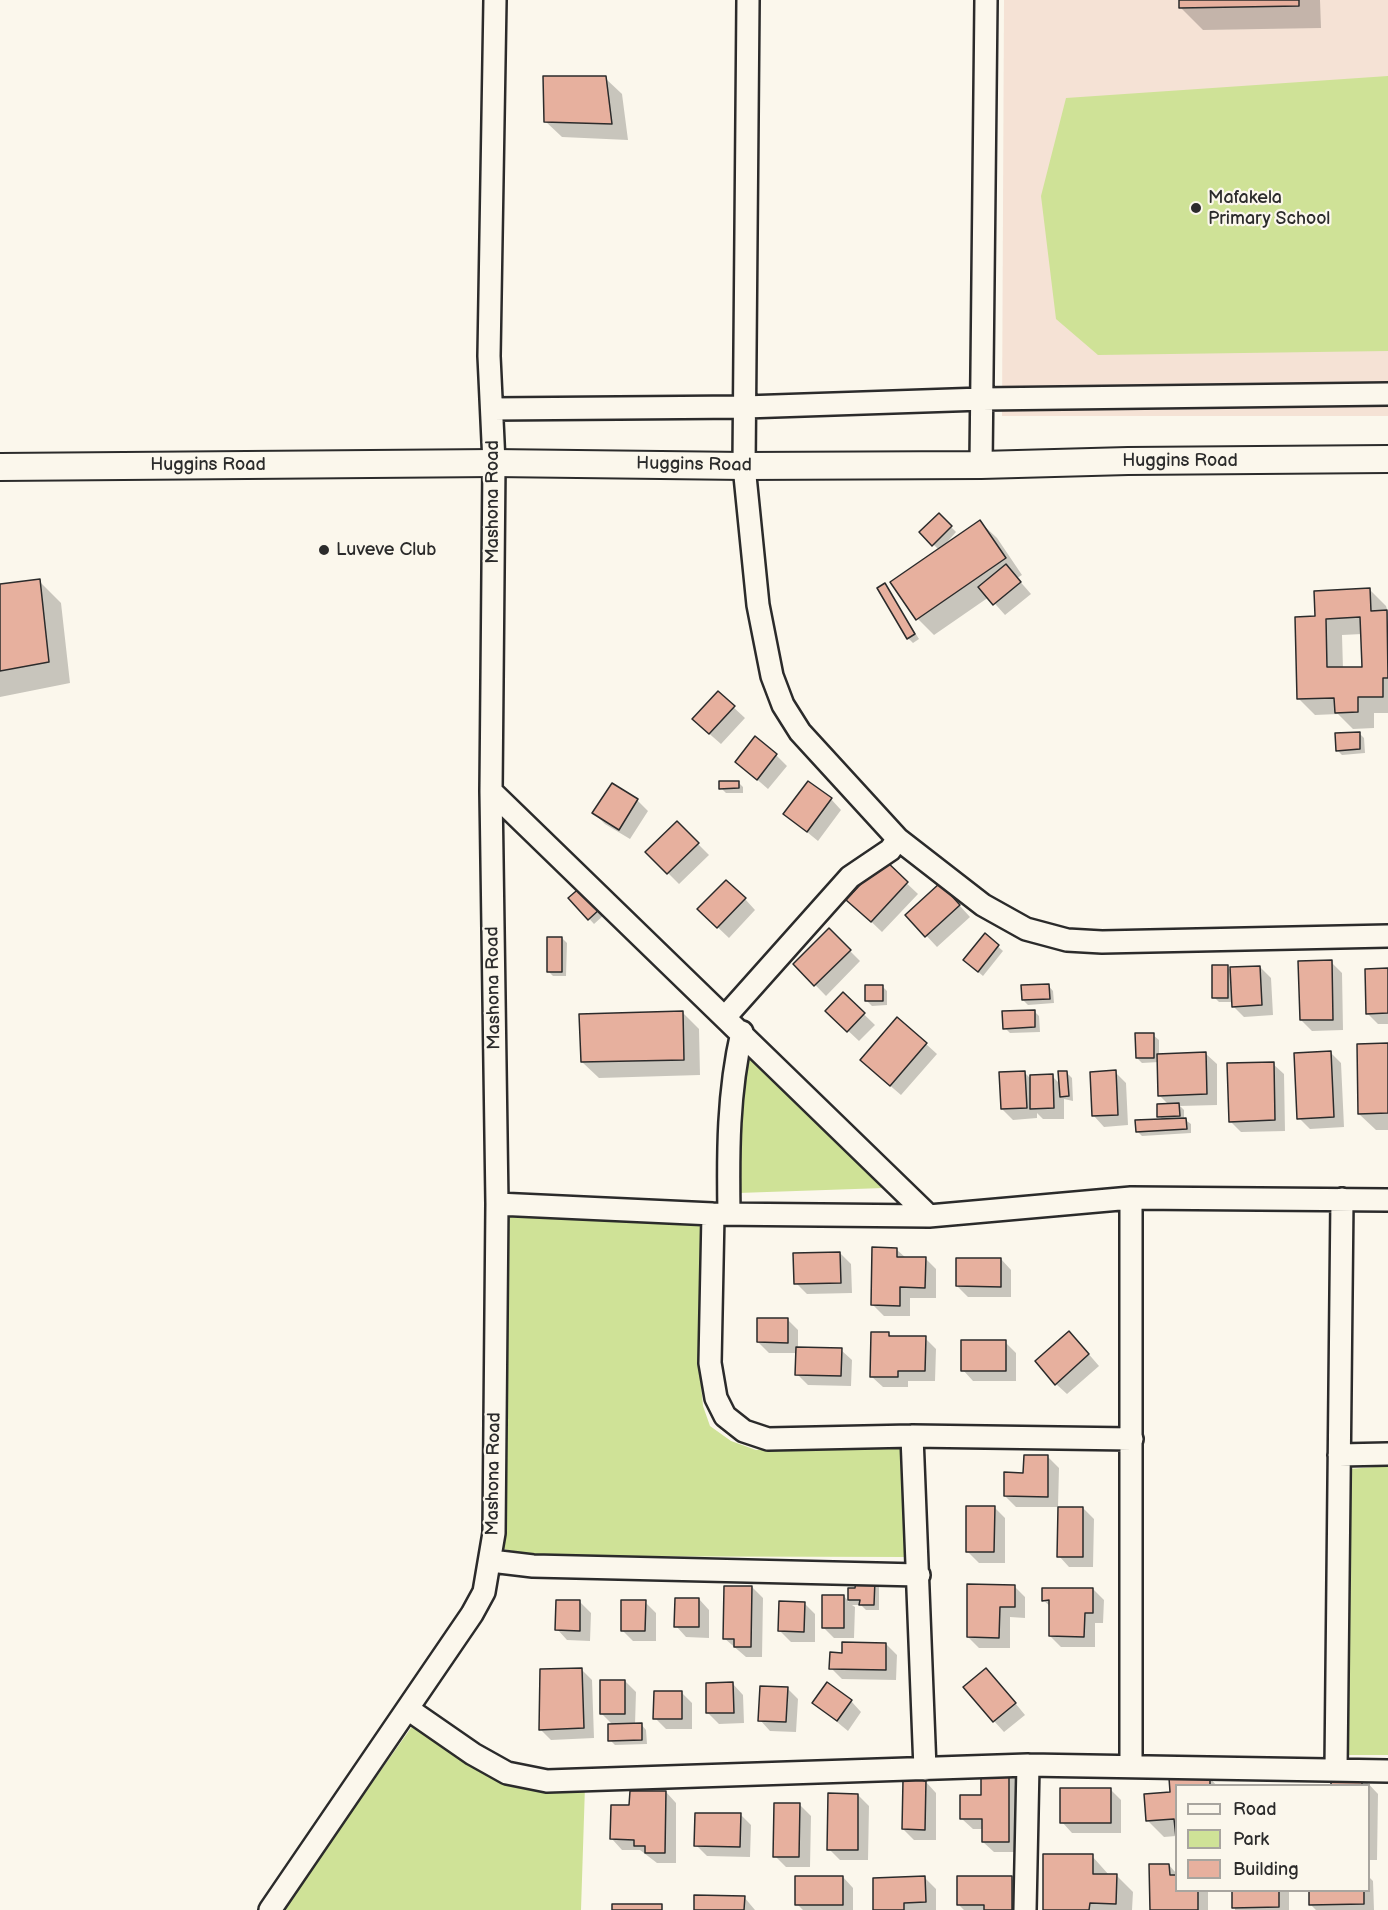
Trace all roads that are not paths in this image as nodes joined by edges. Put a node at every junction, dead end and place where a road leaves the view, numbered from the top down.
1 (495, 0) edge
2 (748, 0) edge
3 (986, 0) edge
4 (1388, 394) edge
5 (982, 399) junction
6 (745, 408) junction
7 (492, 409) junction
8 (1388, 459) edge
9 (494, 462) junction
10 (981, 465) junction
11 (744, 466) junction
12 (0, 467) edge
13 (491, 790) junction
14 (898, 839) junction
15 (1388, 936) edge
16 (726, 1016) junction
17 (742, 1032) junction
18 (1131, 1198) junction
19 (1342, 1199) junction
20 (1388, 1200) edge
21 (497, 1204) junction
22 (721, 1214) junction
23 (929, 1216) junction
24 (912, 1436) junction
25 (1132, 1439) junction
26 (1388, 1454) edge
27 (1338, 1455) junction
28 (491, 1561) junction
29 (919, 1575) junction
30 (408, 1709) junction
31 (1028, 1765) junction
32 (1131, 1766) junction
33 (925, 1769) junction
34 (1336, 1769) junction
35 (1388, 1771) edge
36 (270, 1910) edge
37 (1025, 1910) edge

1 - 7 street, Mashona Road
2 - 6 street
3 - 5 street
4 - 5 street
5 - 6 street
5 - 10 street
6 - 7 street
6 - 11 street
7 - 9 street, Mashona Road
8 - 10 street, Huggins Road
9 - 11 street, Huggins Road
9 - 12 street, Huggins Road
9 - 13 street, Mashona Road
10 - 11 street, Huggins Road
11 - 14 street
13 - 16 street
13 - 21 street, Mashona Road
14 - 15 street
14 - 16 street
16 - 17 street
17 - 22 street
17 - 23 street
18 - 19 street
18 - 23 street
18 - 25 street
19 - 20 street
19 - 27 street
21 - 22 street
21 - 28 street, Mashona Road
22 - 23 street
22 - 24 street
24 - 25 street
24 - 29 street
25 - 32 street
26 - 27 street
27 - 34 street
28 - 29 street
28 - 30 street, Mashona Road
29 - 33 street
30 - 33 street
30 - 36 street, Mashona Road
31 - 32 street
31 - 33 street
31 - 37 street
32 - 34 street
34 - 35 street

